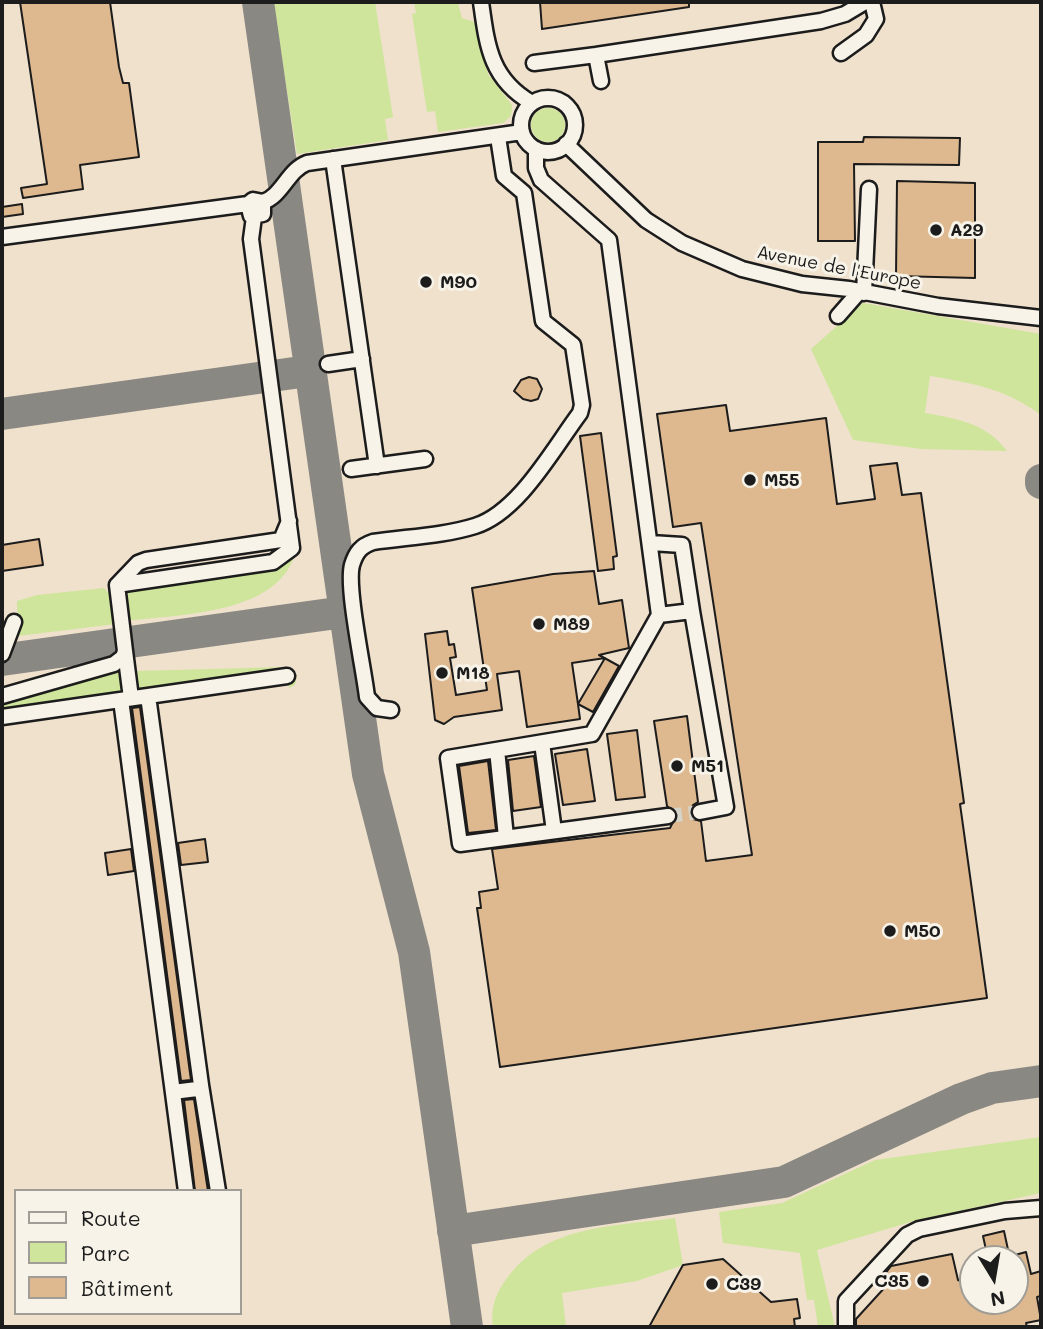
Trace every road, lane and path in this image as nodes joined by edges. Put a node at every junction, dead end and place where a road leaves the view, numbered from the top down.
1 (481, 2) edge
2 (865, 2) edge
3 (872, 2) edge
4 (841, 53) dead end
5 (596, 55) junction
6 (534, 64) dead end
7 (601, 81) dead end
8 (532, 103) junction
9 (522, 132) junction
10 (498, 137) junction
11 (566, 144) junction
12 (536, 149) junction
13 (333, 159) junction
14 (869, 189) dead end
15 (255, 208) junction
16 (2, 237) edge
17 (861, 293) junction
18 (938, 306) junction
19 (838, 316) dead end
20 (1041, 318) edge
21 (1041, 324) edge
22 (362, 359) junction
23 (328, 364) dead end
24 (425, 459) dead end
25 (377, 466) junction
26 (351, 469) dead end
27 (290, 519) junction
28 (651, 543) junction
29 (117, 585) junction
30 (692, 611) junction
31 (659, 615) junction
32 (14, 622) dead end
33 (125, 651) junction
34 (2, 654) edge
35 (287, 676) dead end
36 (2, 696) edge
37 (148, 696) junction
38 (126, 699) junction
39 (391, 710) dead end
40 (2, 717) edge
41 (542, 743) junction
42 (497, 750) junction
43 (700, 812) tunnel mouth
44 (668, 816) tunnel mouth
45 (554, 831) junction
46 (506, 837) junction
47 (201, 1085) junction
48 (173, 1092) junction
49 (186, 1189) edge
50 (218, 1189) edge
51 (1041, 1208) edge
52 (846, 1327) edge

1 - 8 lane
2 - 5 lane
3 - 4 lane
5 - 6 lane
5 - 7 lane
8 - 9 lane
8 - 11 lane
9 - 10 lane
9 - 12 lane
10 - 13 lane
10 - 39 lane
11 - 12 lane
11 - 17 lane, Avenue de l'Europe
12 - 28 lane
13 - 15 lane
13 - 22 lane
14 - 17 lane
15 - 16 lane
15 - 27 lane
17 - 18 lane, Avenue de l'Europe
17 - 19 lane
18 - 20 lane
18 - 21 lane
22 - 23 lane
22 - 25 lane
24 - 25 lane
25 - 26 lane
27 - 29 lane
27 - 29 lane
28 - 30 lane
28 - 31 lane
29 - 33 lane
30 - 31 lane
30 - 43 lane
31 - 41 lane
32 - 34 lane
33 - 36 lane
33 - 38 lane
35 - 37 lane
37 - 38 lane
37 - 47 lane
38 - 40 lane
38 - 48 lane
41 - 42 lane
41 - 45 lane
42 - 46 lane
42 - 46 lane
44 - 45 lane
45 - 46 lane
47 - 48 lane
47 - 50 lane
48 - 49 lane
51 - 52 lane

